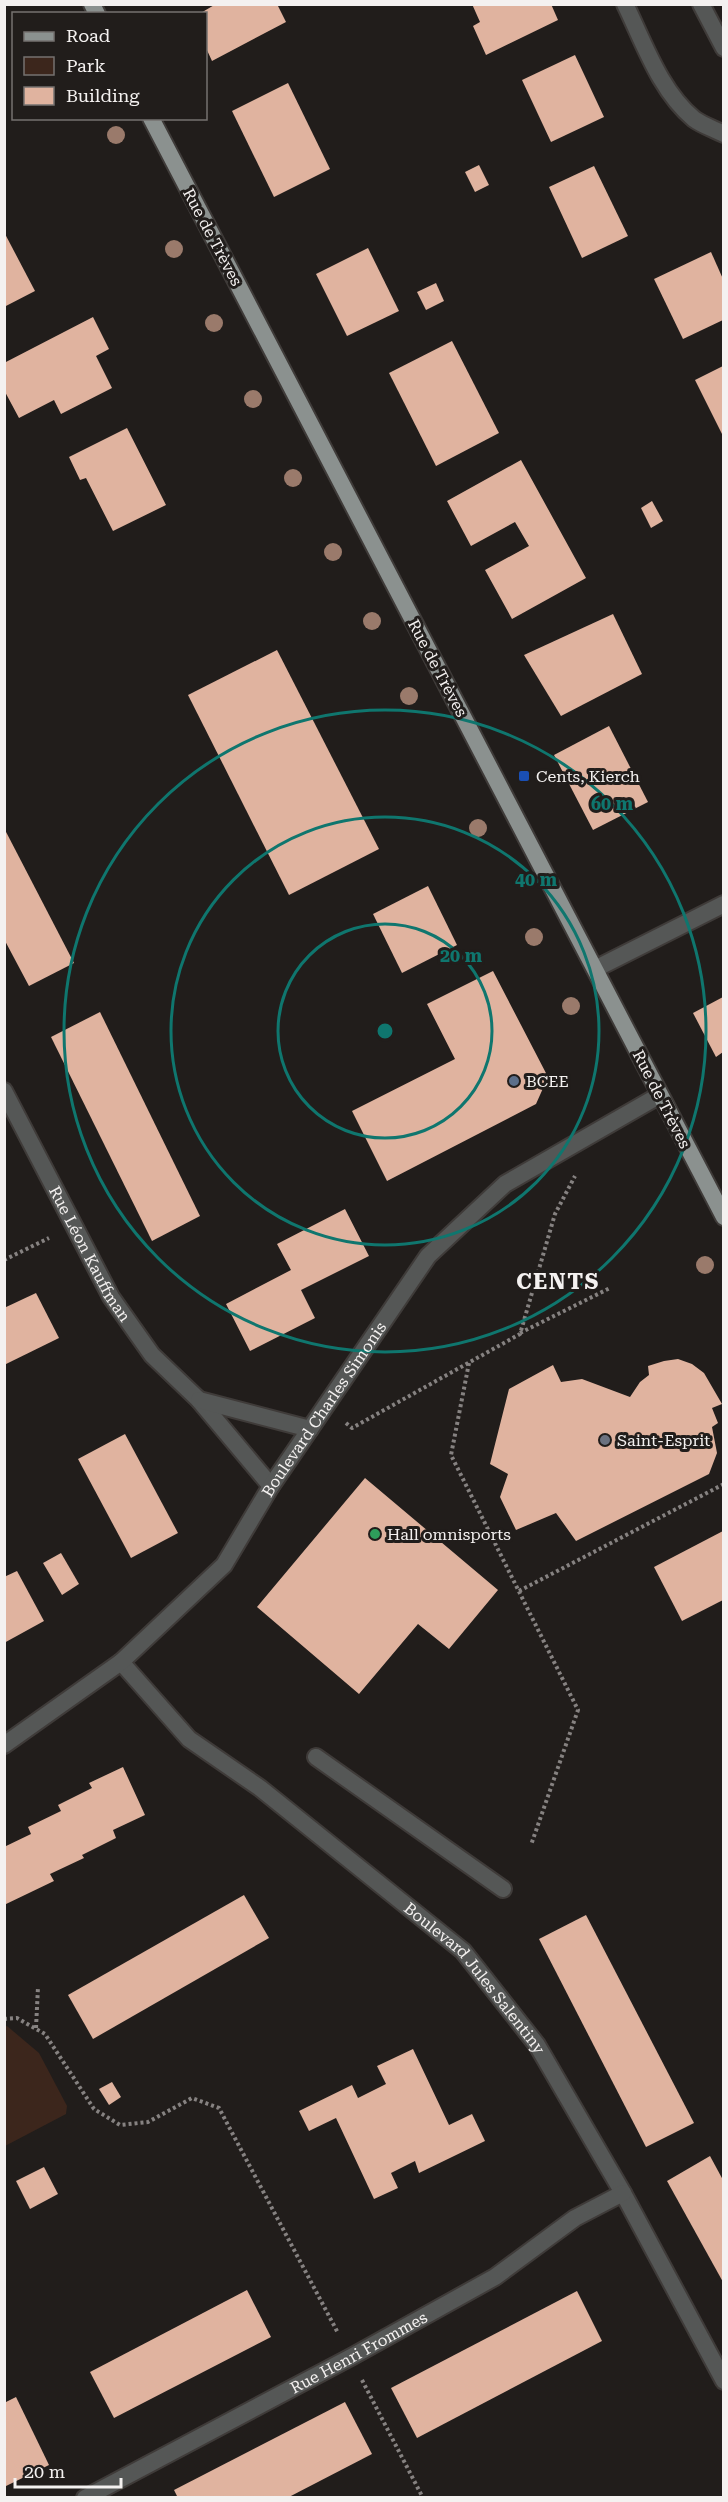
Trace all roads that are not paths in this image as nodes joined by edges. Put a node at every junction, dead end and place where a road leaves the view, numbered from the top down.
1 (625, 4) edge
2 (701, 4) edge
3 (723, 48) edge
4 (153, 120) edge
5 (723, 134) edge
6 (723, 904) edge
7 (595, 969) junction
8 (4, 1091) edge
9 (660, 1095) junction
10 (723, 1217) edge
11 (199, 1400) junction
12 (310, 1430) junction
13 (271, 1486) junction
14 (121, 1662) junction
15 (4, 1745) edge
16 (316, 1757) dead end
17 (503, 1889) dead end
18 (623, 2193) junction
19 (723, 2381) edge
20 (85, 2498) edge

1 - 5 street
2 - 3 street
4 - 7 main road, Rue de Trèves
6 - 7 street
7 - 9 main road, Rue de Trèves
8 - 11 street, Rue Léon Kauffman
9 - 10 main road, Rue de Trèves
9 - 12 street, Boulevard Charles Simonis
11 - 12 street, Rue Léon Kauffman
11 - 13 street, Rue Léon Kauffman
12 - 13 street, Boulevard Charles Simonis
13 - 14 street, Boulevard Charles Simonis
14 - 15 street, Boulevard Charles Simonis
14 - 18 street, Boulevard Jules Salentiny
16 - 17 street
18 - 19 street, Boulevard Jules Salentiny
18 - 20 street, Rue Henri Frommes

